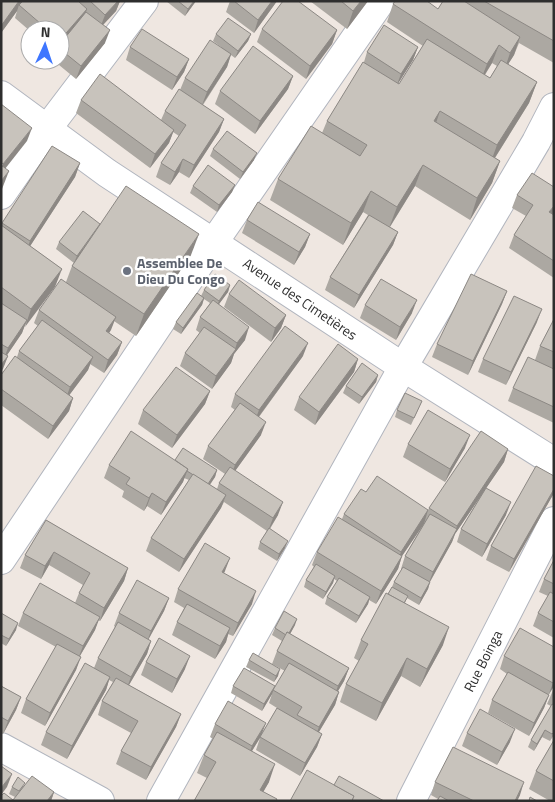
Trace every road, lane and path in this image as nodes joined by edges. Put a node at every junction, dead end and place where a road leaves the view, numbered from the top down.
1 (144, 1) edge
2 (381, 1) edge
3 (1, 95) edge
4 (554, 107) edge
5 (47, 130) junction
6 (1, 195) edge
7 (214, 242) junction
8 (403, 367) junction
9 (554, 462) edge
10 (554, 521) edge
11 (1, 560) edge
12 (1, 747) edge
13 (100, 801) edge
14 (161, 801) edge
15 (412, 801) edge

1 - 5 street
2 - 7 street
3 - 5 street, Avenue des Cimetières
4 - 8 street
5 - 6 street
5 - 7 street, Avenue des Cimetières
7 - 8 street, Avenue des Cimetières
7 - 11 street
8 - 9 street, Avenue des Cimetières
8 - 14 street
10 - 15 street, Rue Boinga
12 - 13 street

